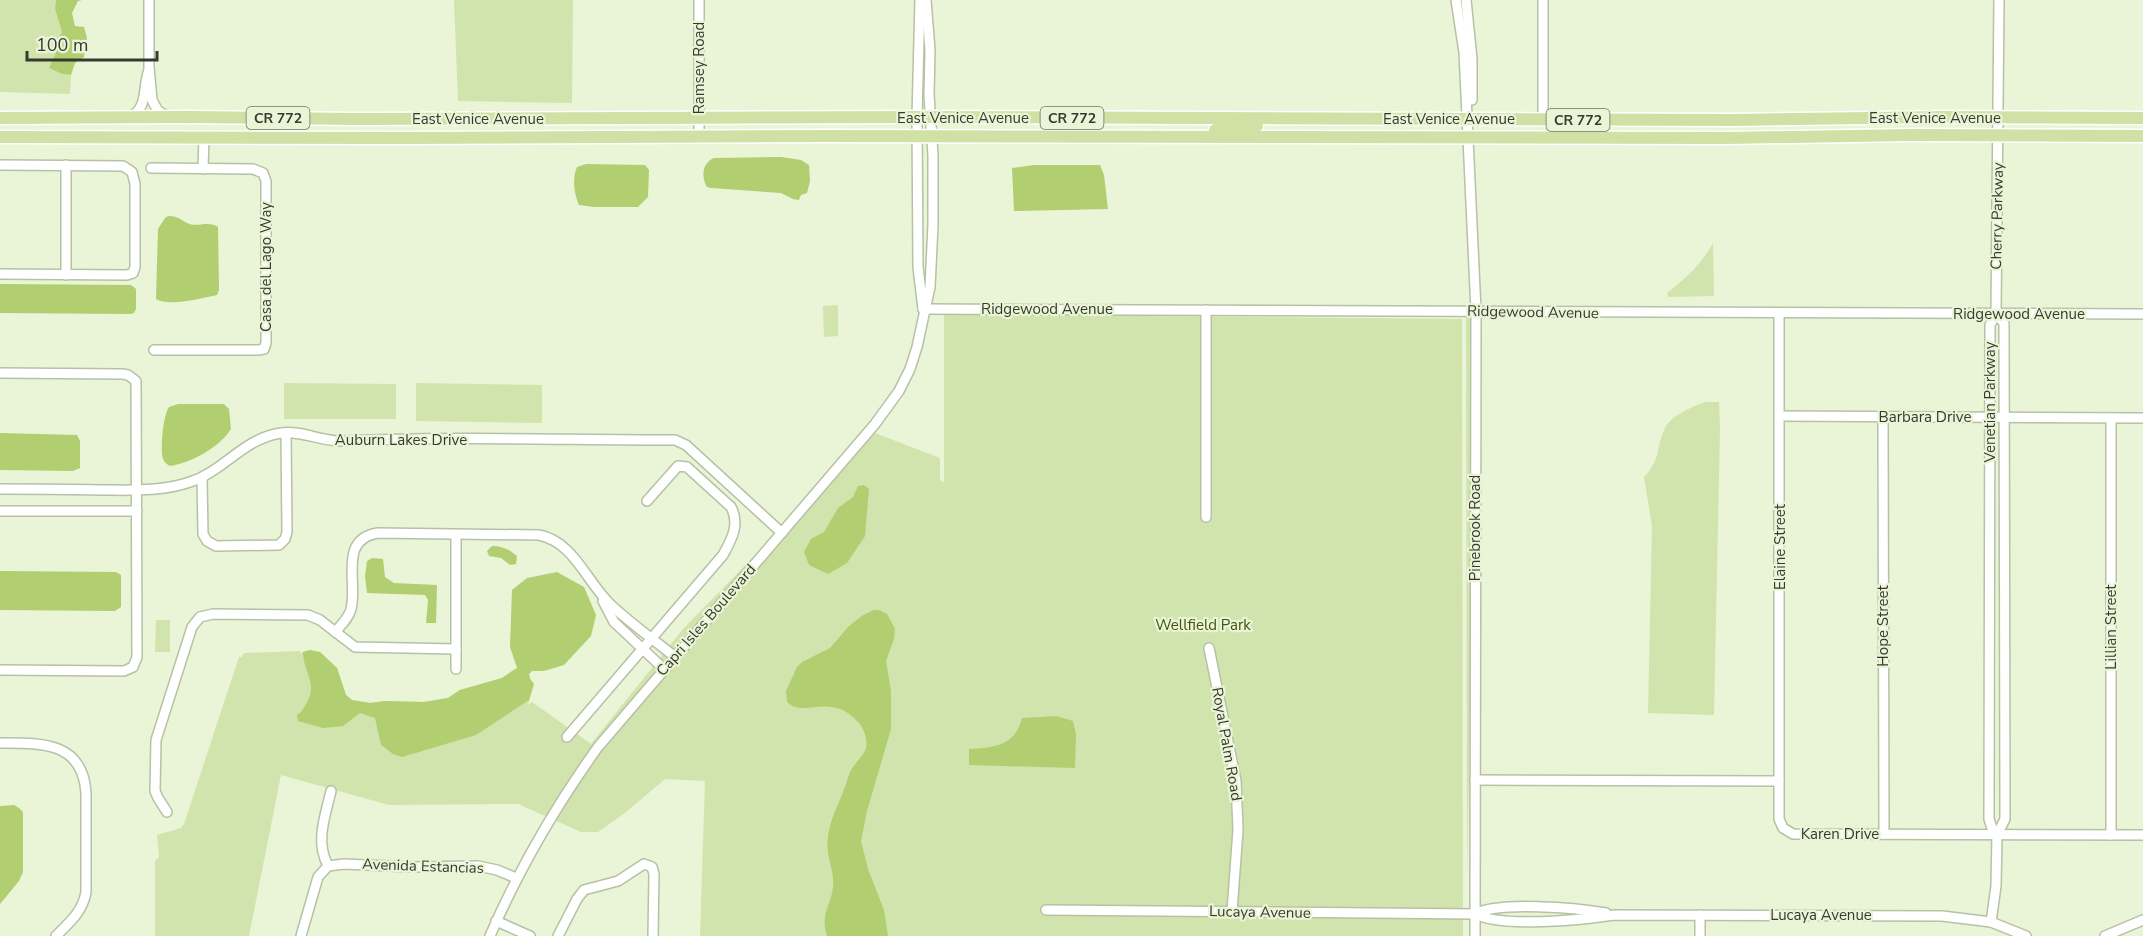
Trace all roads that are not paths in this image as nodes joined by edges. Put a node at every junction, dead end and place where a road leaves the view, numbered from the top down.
1 (149, 0) edge
2 (699, 0) edge
3 (920, 0) edge
4 (926, 0) edge
5 (1456, 0) edge
6 (1466, 0) edge
7 (1543, 0) edge
8 (1999, 0) edge
9 (1463, 15) junction
10 (149, 67) junction
11 (188, 117) junction
12 (917, 117) junction
13 (931, 117) junction
14 (1999, 117) junction
15 (0, 118) edge
16 (700, 118) junction
17 (1214, 118) junction
18 (2143, 118) edge
19 (120, 119) junction
20 (555, 119) junction
21 (1287, 119) junction
22 (1467, 120) junction
23 (1543, 120) junction
24 (0, 136) edge
25 (699, 136) junction
26 (918, 136) junction
27 (932, 136) junction
28 (1104, 136) junction
29 (1204, 136) junction
30 (1998, 136) junction
31 (2143, 136) edge
32 (204, 137) junction
33 (1468, 137) junction
34 (404, 138) junction
35 (0, 165) edge
36 (66, 165) junction
37 (151, 168) dead end
38 (203, 169) junction
39 (0, 274) edge
40 (66, 275) junction
41 (923, 309) junction
42 (1206, 310) junction
43 (1476, 311) junction
44 (1779, 313) junction
45 (1996, 314) junction
46 (2143, 314) edge
47 (154, 350) dead end
48 (0, 373) edge
49 (1780, 416) junction
50 (1883, 417) junction
51 (1989, 417) junction
52 (2003, 417) junction
53 (2111, 418) junction
54 (2143, 418) edge
55 (286, 433) junction
56 (202, 478) junction
57 (0, 489) edge
58 (137, 490) junction
59 (647, 501) dead end
60 (0, 511) edge
61 (138, 511) junction
62 (1206, 517) dead end
63 (782, 533) junction
64 (456, 535) junction
65 (1990, 556) junction
66 (2004, 556) junction
67 (602, 596) junction
68 (335, 632) junction
69 (652, 639) junction
70 (1209, 648) dead end
71 (456, 649) junction
72 (643, 650) junction
73 (675, 657) junction
74 (456, 669) dead end
75 (664, 669) junction
76 (0, 670) edge
77 (1990, 688) junction
78 (2005, 688) junction
79 (567, 737) dead end
80 (0, 743) edge
81 (1475, 780) junction
82 (1779, 781) junction
83 (331, 791) dead end
84 (167, 812) dead end
85 (1884, 834) junction
86 (1997, 835) junction
87 (2111, 835) junction
88 (2143, 835) edge
89 (328, 866) junction
90 (516, 878) junction
91 (1046, 910) dead end
92 (1232, 911) junction
93 (1475, 914) junction
94 (1700, 915) junction
95 (2143, 920) edge
96 (496, 921) junction
97 (1991, 922) junction
98 (56, 936) edge
99 (301, 936) edge
100 (490, 936) edge
101 (530, 936) edge
102 (558, 936) edge
103 (653, 936) edge
104 (1474, 936) edge
105 (1700, 936) edge
106 (2026, 936) edge
107 (2105, 936) edge

1 - 10 street
2 - 16 street, Ramsey Road
3 - 12 street, Capri Isles Boulevard
4 - 13 street, Capri Isles Boulevard
5 - 9 street, Pinebrook Road
6 - 9 street, Pinebrook Road
7 - 23 street
8 - 14 street, Cherry Parkway
9 - 22 street, Pinebrook Road
10 - 11 street
10 - 19 street
11 - 19 main road, East Venice Avenue / CR 772
11 - 20 main road, East Venice Avenue / CR 772
12 - 13 main road, East Venice Avenue / CR 772
12 - 16 main road, East Venice Avenue / CR 772
12 - 26 street, Capri Isles Boulevard
13 - 17 main road, East Venice Avenue / CR 772
13 - 27 street, Capri Isles Boulevard
14 - 18 main road, East Venice Avenue / CR 772
14 - 23 main road, East Venice Avenue / CR 772
14 - 30 street, Cherry Parkway
15 - 19 main road, East Venice Avenue / CR 772
16 - 20 main road, East Venice Avenue / CR 772
16 - 25 street, Ramsey Road
17 - 21 main road, East Venice Avenue / CR 772
17 - 28 main road
20 - 34 main road
21 - 22 main road, East Venice Avenue / CR 772
21 - 29 main road
22 - 23 main road, East Venice Avenue / CR 772
22 - 33 street, Pinebrook Road
24 - 32 main road, East Venice Avenue / CR 772
25 - 26 main road, East Venice Avenue / CR 772
25 - 34 main road, East Venice Avenue / CR 772
26 - 27 main road, East Venice Avenue / CR 772
26 - 41 street, Capri Isles Boulevard
27 - 28 main road, East Venice Avenue / CR 772
27 - 41 street, Capri Isles Boulevard
28 - 29 main road, East Venice Avenue / CR 772
29 - 33 main road, East Venice Avenue / CR 772
30 - 31 main road, East Venice Avenue / CR 772
30 - 33 main road, East Venice Avenue / CR 772
30 - 45 street, Cherry Parkway
32 - 34 main road, East Venice Avenue / CR 772
32 - 38 street
33 - 43 street, Pinebrook Road
35 - 36 street
36 - 40 street
36 - 40 street
37 - 38 street, Casa del Lago Way
38 - 47 street, Casa del Lago Way
39 - 40 street
41 - 42 street, Ridgewood Avenue
41 - 63 street, Capri Isles Boulevard
42 - 43 street, Ridgewood Avenue
42 - 62 street
43 - 44 street, Ridgewood Avenue
43 - 81 street, Pinebrook Road
44 - 45 street, Ridgewood Avenue
44 - 49 street, Elaine Street
45 - 46 street, Ridgewood Avenue
45 - 51 street, Venetian Parkway
45 - 52 street, Venetian Parkway
48 - 58 street
49 - 50 street, Barbara Drive
49 - 82 street, Elaine Street
50 - 51 street, Barbara Drive
50 - 85 street, Hope Street
51 - 52 street, Barbara Drive
51 - 65 street, Venetian Parkway
52 - 53 street, Barbara Drive
52 - 66 street, Venetian Parkway
53 - 54 street, Barbara Drive
53 - 87 street, Lillian Street
55 - 56 street, Auburn Lakes Drive
55 - 56 street
55 - 63 street, Auburn Lakes Drive
56 - 58 street, Auburn Lakes Drive
57 - 58 street, Auburn Lakes Drive
58 - 61 street
59 - 69 street
60 - 61 street
61 - 76 street
63 - 73 street, Capri Isles Boulevard
64 - 67 street
64 - 68 street
64 - 71 street
65 - 66 street
65 - 77 street, Venetian Parkway
66 - 78 street, Venetian Parkway
67 - 69 street
67 - 72 street
68 - 71 street
68 - 84 street
69 - 72 street
69 - 73 street
70 - 92 street, Royal Palm Road
71 - 74 street
72 - 75 street
72 - 79 street
73 - 75 street, Capri Isles Boulevard
75 - 90 street, Capri Isles Boulevard
77 - 78 street
77 - 86 street, Venetian Parkway
78 - 86 street, Venetian Parkway
80 - 98 street
81 - 82 street
81 - 93 street, Pinebrook Road
82 - 85 street, Karen Drive
83 - 89 street
85 - 86 street, Karen Drive
86 - 87 street, Karen Drive
86 - 97 street, Venetian Parkway
87 - 88 street, Karen Drive
89 - 90 street, Avenida Estancias
89 - 99 street
90 - 96 street, Capri Isles Boulevard
91 - 92 street, Lucaya Avenue
92 - 93 street, Lucaya Avenue
93 - 94 street, Lucaya Avenue
93 - 104 street, Pinebrook Road
94 - 97 street, Lucaya Avenue
94 - 105 street
95 - 107 street
96 - 100 street, Capri Isles Boulevard
96 - 101 street
97 - 106 street, Lucaya Avenue
102 - 103 street

